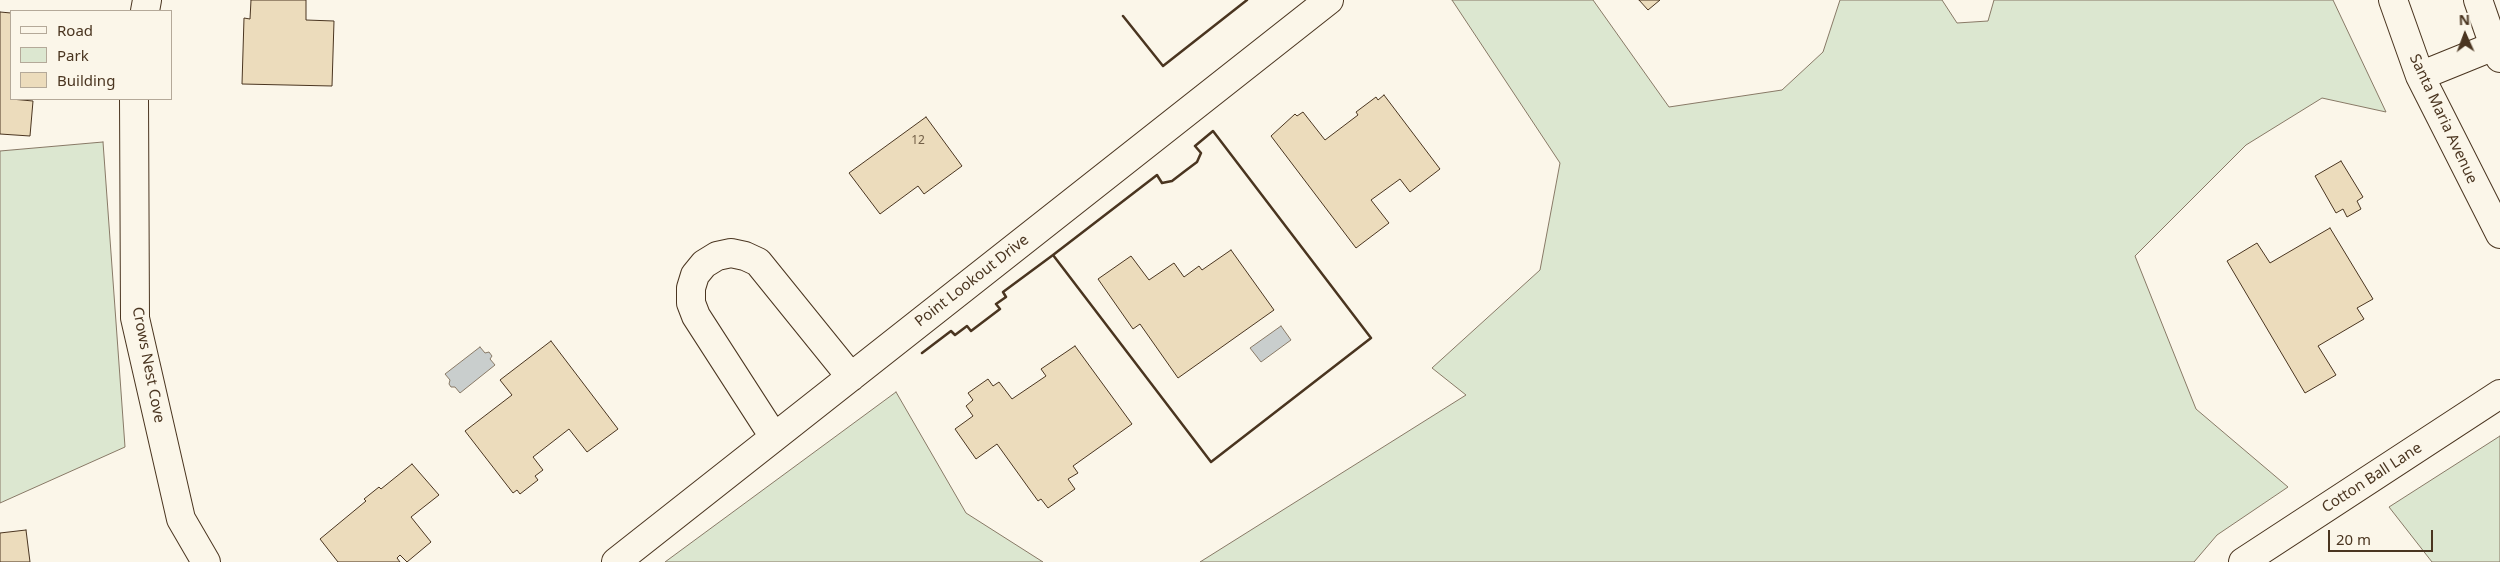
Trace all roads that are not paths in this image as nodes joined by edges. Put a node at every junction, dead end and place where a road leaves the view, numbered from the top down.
1 (1328, 0) edge
2 (2393, 0) edge
3 (2478, 0) edge
4 (2497, 52) edge
5 (2420, 76) junction
6 (134, 100) edge
7 (2500, 234) edge
8 (851, 377) junction
9 (2500, 394) edge
10 (774, 437) junction
11 (206, 562) edge
12 (616, 562) edge
13 (2243, 562) edge

1 - 8 street, Point Lookout Drive
2 - 5 street, Santa Maria Avenue
3 - 4 street
4 - 5 street
5 - 7 street, Santa Maria Avenue
6 - 11 street, Crows Nest Cove
8 - 10 street, Point Lookout Drive
8 - 10 street
9 - 13 street, Cotton Ball Lane
10 - 12 street, Point Lookout Drive

